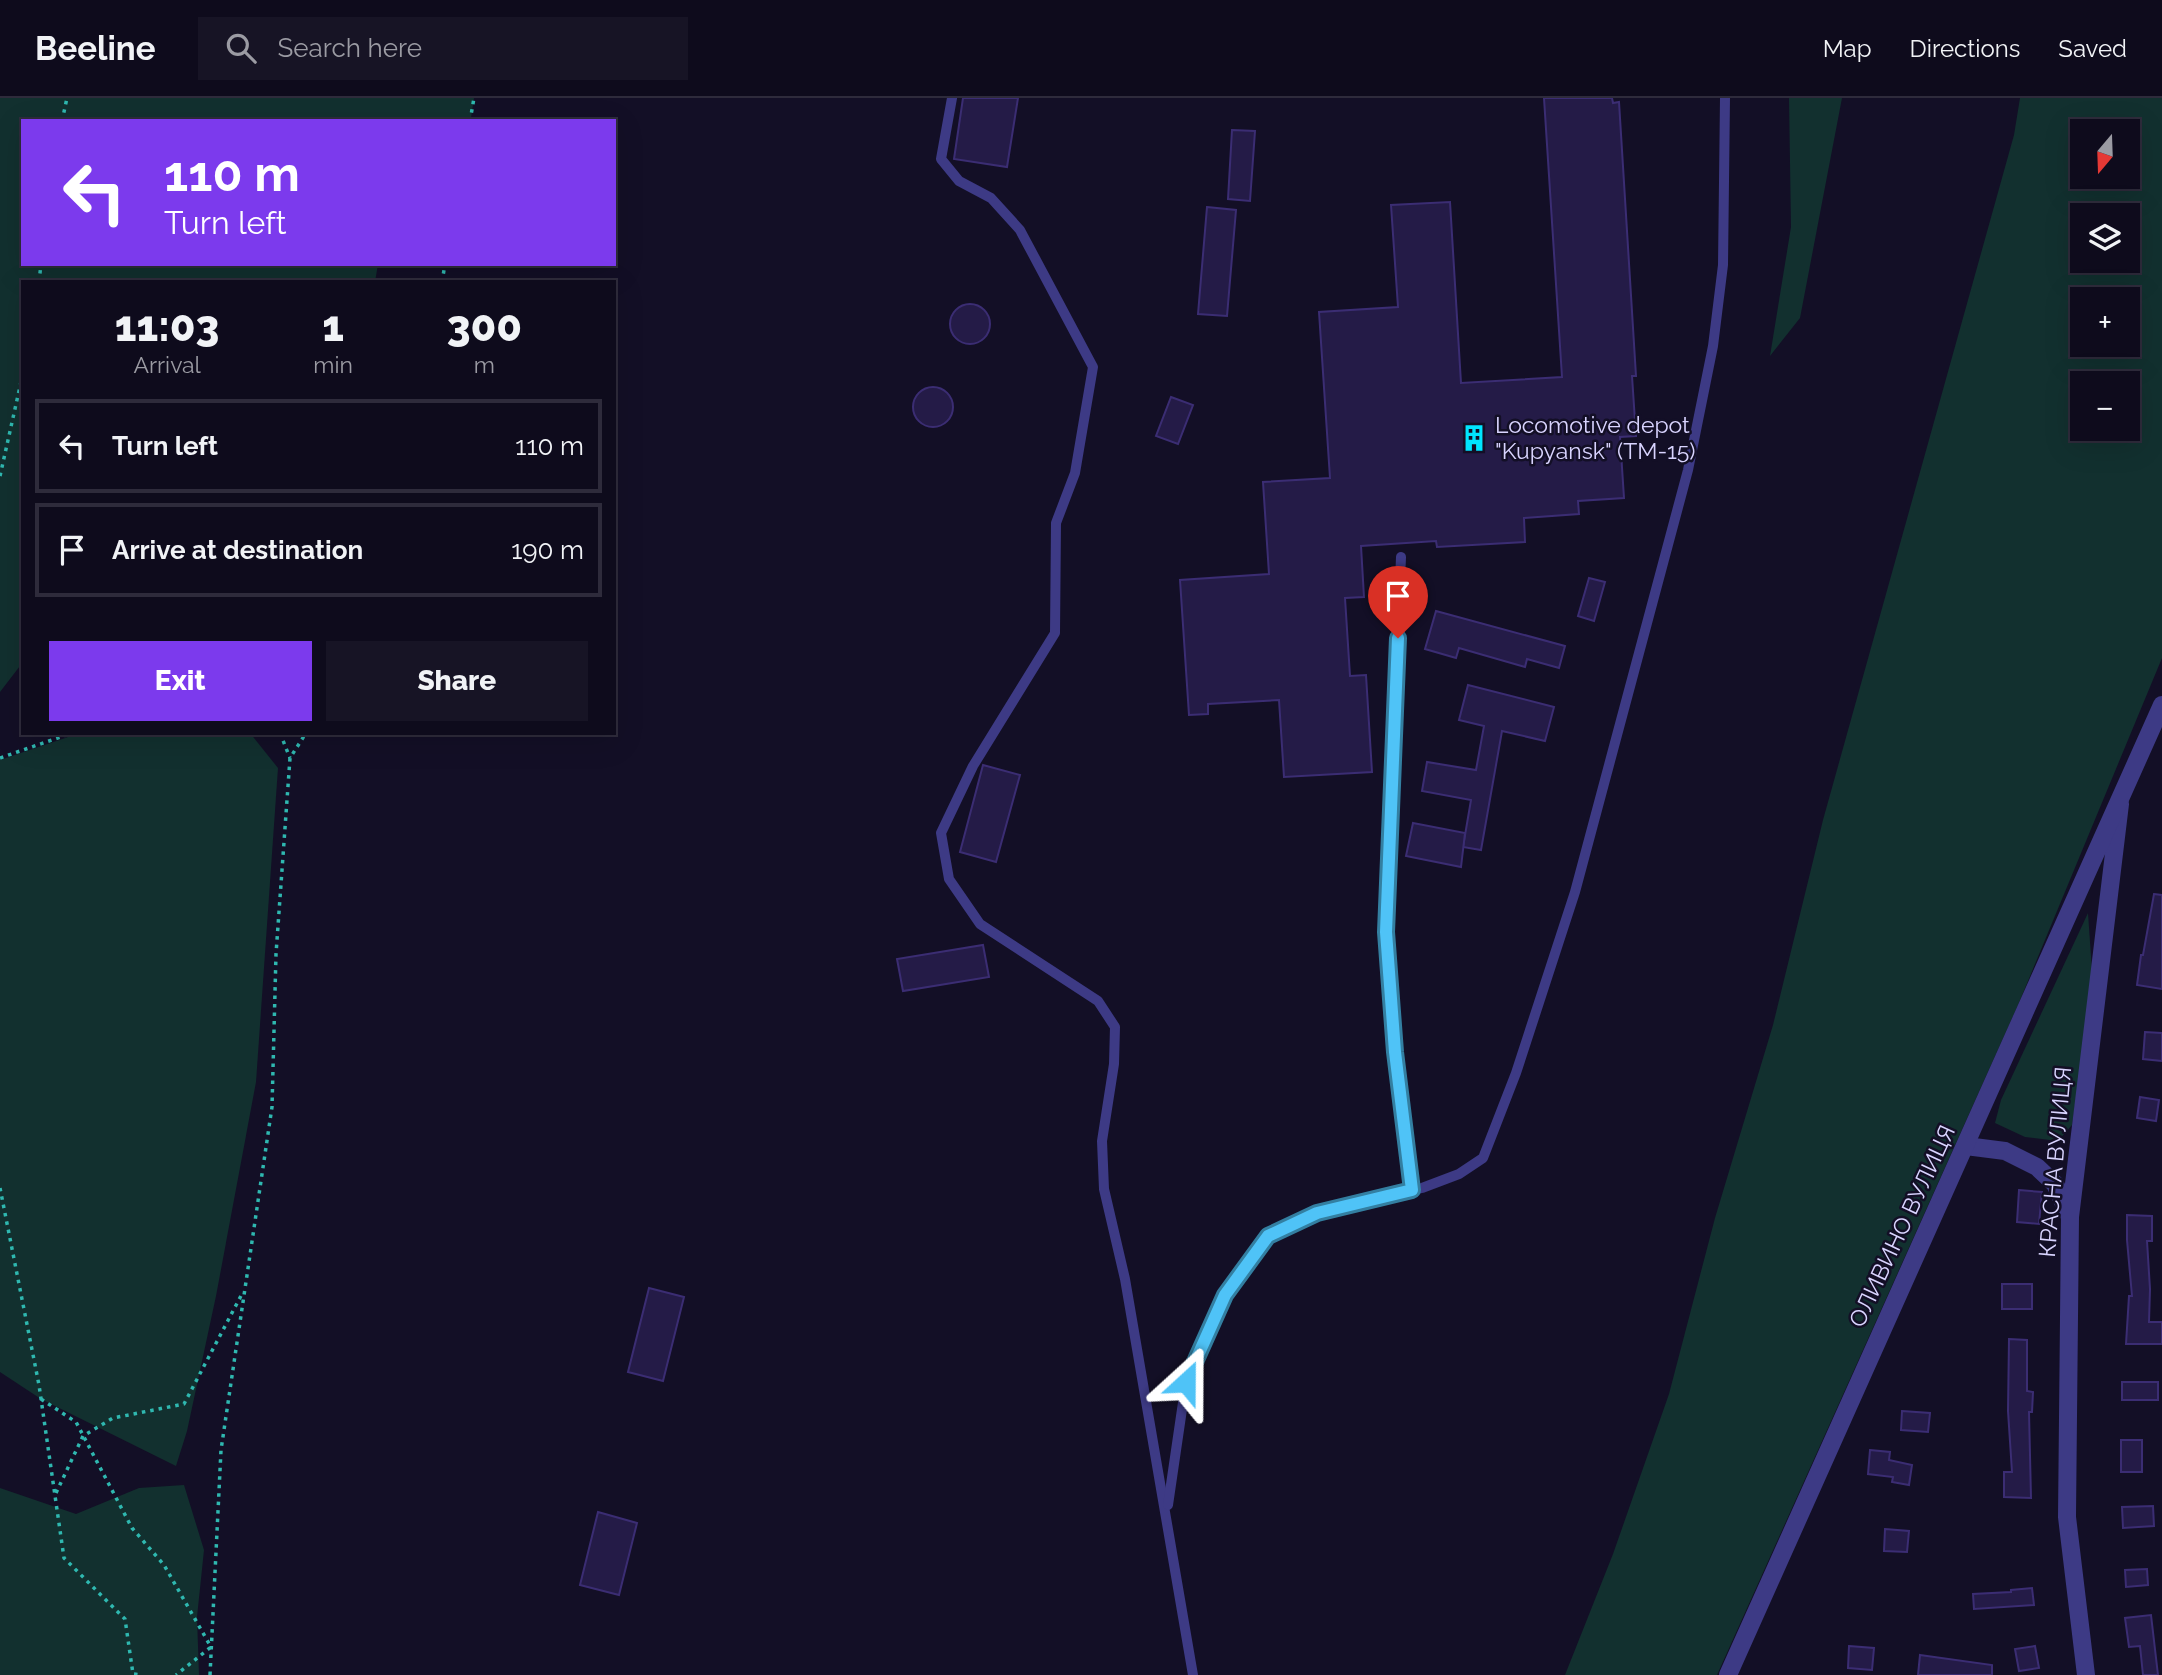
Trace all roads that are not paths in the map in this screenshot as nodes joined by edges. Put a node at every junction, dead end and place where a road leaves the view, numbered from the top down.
1 (952, 98) edge
2 (1725, 98) edge
3 (1401, 557) dead end
4 (2162, 705) edge
5 (2121, 797) junction
6 (1966, 1146) junction
7 (1412, 1190) junction
8 (2070, 1217) junction
9 (1166, 1518) junction
10 (1194, 1675) edge
11 (1728, 1675) edge
12 (2086, 1675) edge

1 - 9 lane
2 - 7 lane
3 - 7 lane
4 - 5 street, КРАСНА ВУЛИЦЯ
5 - 6 street, ОЛИВИНО ВУЛИЦЯ
5 - 8 street, КРАСНА ВУЛИЦЯ
6 - 8 street
6 - 11 street, ОЛИВИНО ВУЛИЦЯ
7 - 9 lane
8 - 12 street, КРАСНА ВУЛИЦЯ
9 - 10 lane

